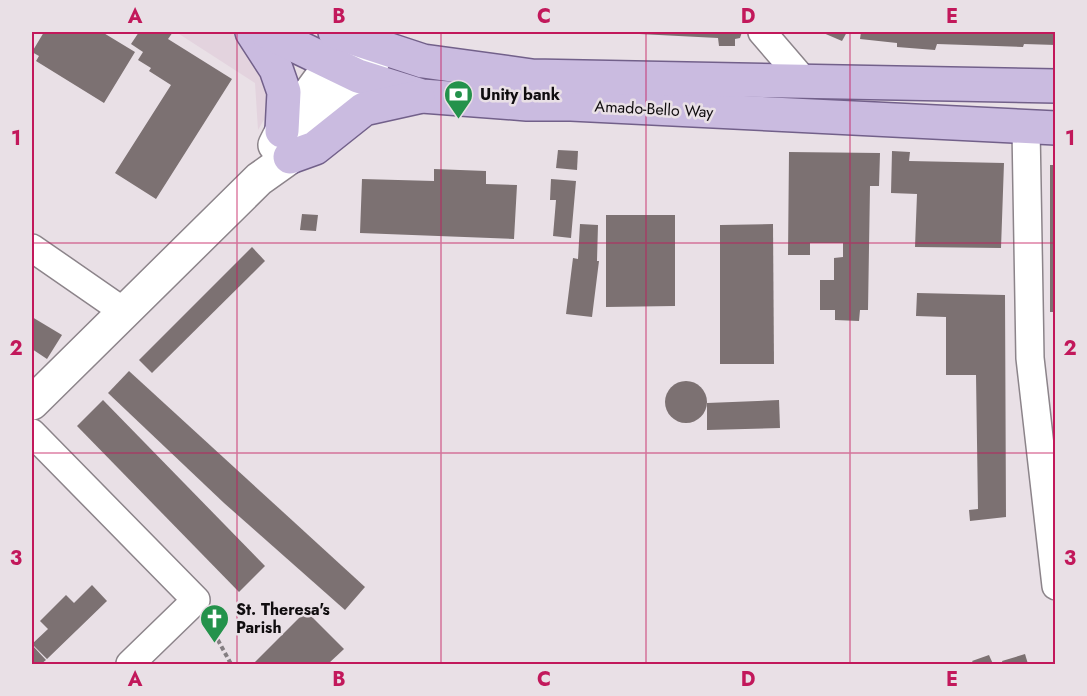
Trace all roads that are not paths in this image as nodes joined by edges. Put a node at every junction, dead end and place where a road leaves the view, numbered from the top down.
1 (252, 32) edge
2 (267, 32) edge
3 (762, 32) edge
4 (344, 52) edge
5 (805, 82) junction
6 (1056, 86) edge
7 (422, 96) junction
8 (1041, 128) edge
9 (286, 144) junction
10 (32, 248) edge
11 (123, 311) junction
12 (32, 403) edge
13 (32, 433) edge
14 (1056, 586) edge
15 (130, 664) edge

1 - 9 main road
2 - 4 main road, Amado-Bello Way
3 - 5 street
4 - 5 main road, Amado-Bello Way
4 - 7 main road, Amado-Bello Way
4 - 9 street
5 - 6 main road, Amado-Bello Way
7 - 8 main road, Amado-Bello Way
7 - 9 main road
8 - 14 street
9 - 11 street
10 - 11 street
11 - 12 street
13 - 15 street

